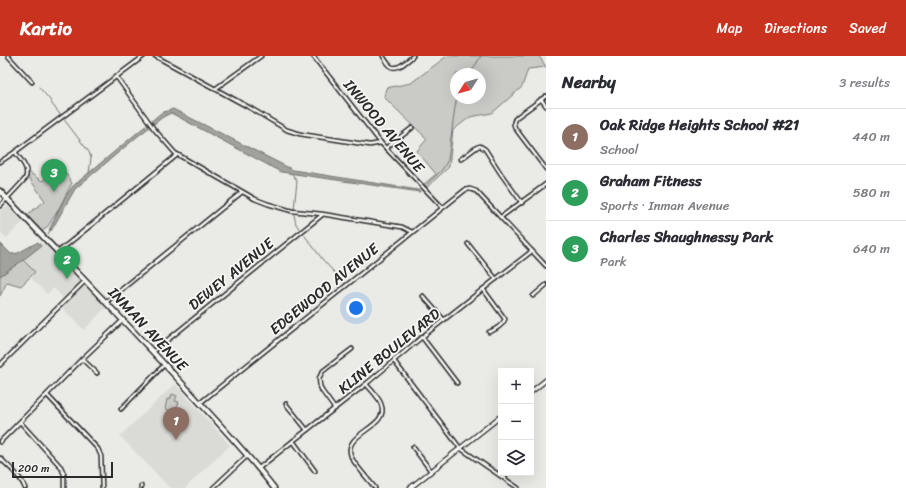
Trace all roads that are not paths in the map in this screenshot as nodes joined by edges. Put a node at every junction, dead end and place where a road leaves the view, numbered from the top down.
1 (8, 56) edge
2 (144, 56) edge
3 (155, 56) edge
4 (261, 56) edge
5 (313, 56) edge
6 (413, 56) edge
7 (384, 57) edge
8 (116, 76) junction
9 (32, 82) dead end
10 (215, 89) junction
11 (546, 96) edge
12 (541, 99) junction
13 (546, 106) edge
14 (412, 128) dead end
15 (381, 143) junction
16 (386, 148) junction
17 (15, 152) junction
18 (177, 155) junction
19 (461, 159) dead end
20 (0, 162) edge
21 (546, 169) edge
22 (546, 184) edge
23 (0, 191) edge
24 (242, 192) junction
25 (8, 199) junction
26 (522, 202) junction
27 (0, 206) edge
28 (442, 207) junction
29 (322, 214) junction
30 (501, 217) junction
31 (412, 232) junction
32 (468, 244) dead end
33 (532, 251) junction
34 (58, 252) junction
35 (546, 266) edge
36 (496, 279) junction
37 (86, 281) junction
38 (546, 285) edge
39 (483, 289) junction
40 (423, 296) dead end
41 (533, 296) dead end
42 (106, 302) junction
43 (123, 320) junction
44 (444, 320) junction
45 (489, 332) dead end
46 (422, 337) junction
47 (352, 349) dead end
48 (154, 351) junction
49 (82, 359) junction
50 (394, 361) junction
51 (165, 364) junction
52 (0, 366) edge
53 (97, 373) dead end
54 (546, 380) edge
55 (457, 383) dead end
56 (366, 384) junction
57 (534, 390) edge
58 (47, 395) junction
59 (200, 403) junction
60 (286, 404) dead end
61 (121, 409) dead end
62 (335, 409) junction
63 (498, 418) edge
64 (20, 422) junction
65 (307, 430) junction
66 (293, 441) junction
67 (0, 442) edge
68 (413, 446) dead end
69 (460, 448) junction
70 (248, 455) junction
71 (0, 458) edge
72 (259, 468) junction
73 (315, 471) dead end
74 (431, 471) junction
75 (504, 478) joint
76 (25, 488) edge
77 (64, 488) edge
78 (102, 488) edge
79 (212, 488) edge
80 (274, 488) edge
81 (375, 488) edge
82 (410, 488) edge
83 (518, 488) edge

1 - 9 street
2 - 8 street
3 - 10 street
4 - 10 street
5 - 15 street, INWOOD AVENUE
6 - 7 street
8 - 17 street
8 - 18 street
10 - 15 street
11 - 12 street
12 - 13 street
12 - 21 street
14 - 16 street
15 - 16 street, INWOOD AVENUE
16 - 28 street, INWOOD AVENUE
17 - 20 street
17 - 25 street
18 - 24 street
18 - 34 street
19 - 26 street
22 - 26 street
23 - 25 main road, INMAN AVENUE
24 - 29 street
24 - 42 street
25 - 27 street
25 - 34 main road, INMAN AVENUE
26 - 30 street
28 - 30 street, EDGEWOOD AVENUE
28 - 31 street, EDGEWOOD AVENUE
29 - 31 street
29 - 48 street, DEWEY AVENUE
30 - 33 street
31 - 59 street, EDGEWOOD AVENUE
32 - 36 street
33 - 35 street
33 - 36 street, KLINE BOULEVARD
34 - 37 main road, INMAN AVENUE
36 - 39 street, KLINE BOULEVARD
37 - 42 main road, INMAN AVENUE
37 - 52 street
38 - 41 street
39 - 44 street, KLINE BOULEVARD
39 - 45 street
40 - 44 street
42 - 43 main road, INMAN AVENUE
43 - 48 main road, INMAN AVENUE
43 - 49 street
44 - 46 street, KLINE BOULEVARD
46 - 50 street, KLINE BOULEVARD
46 - 55 street
47 - 62 street
48 - 51 main road, INMAN AVENUE
49 - 53 street
49 - 58 street
50 - 56 street, KLINE BOULEVARD
50 - 69 street
51 - 59 main road, INMAN AVENUE
51 - 61 street
54 - 57 street
56 - 62 street, KLINE BOULEVARD
56 - 81 street
58 - 64 street
58 - 78 street
59 - 70 main road, INMAN AVENUE
60 - 65 street
62 - 65 street, KLINE BOULEVARD
63 - 69 street
64 - 67 street
64 - 77 street
65 - 66 street, KLINE BOULEVARD
66 - 72 street, KLINE BOULEVARD
66 - 73 street
68 - 74 street
69 - 74 street
69 - 75 street
70 - 72 main road, INMAN AVENUE
70 - 79 street
71 - 76 street
72 - 80 main road, INMAN AVENUE
74 - 82 street
75 - 83 street

